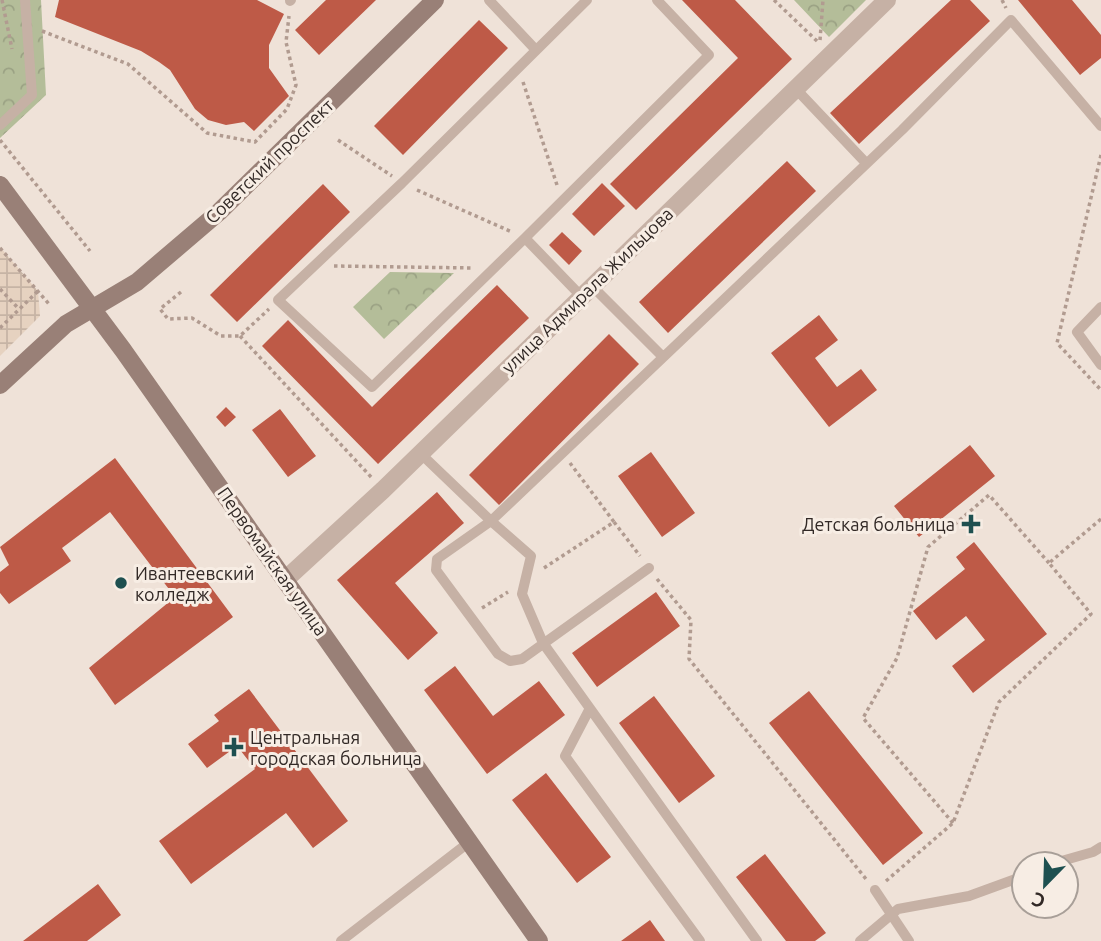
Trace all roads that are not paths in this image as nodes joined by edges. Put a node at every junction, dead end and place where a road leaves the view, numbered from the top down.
1 (25, 0) edge
2 (435, 0) edge
3 (489, 0) edge
4 (587, 0) edge
5 (657, 0) edge
6 (887, 0) edge
7 (535, 49) junction
8 (794, 88) junction
9 (0, 125) edge
10 (1101, 126) edge
11 (866, 163) junction
12 (0, 185) edge
13 (526, 238) junction
14 (586, 291) junction
15 (1101, 307) edge
16 (92, 309) junction
17 (662, 356) junction
18 (1101, 365) edge
19 (0, 385) edge
20 (420, 453) junction
21 (491, 521) junction
22 (649, 568) road end
23 (286, 579) junction
24 (543, 643) junction
25 (590, 710) junction
26 (468, 843) junction
27 (1101, 846) edge
28 (1080, 856) edge
29 (1010, 881) edge
30 (875, 890) road end
31 (889, 915) junction
32 (341, 941) edge
33 (539, 941) edge
34 (700, 941) edge
35 (757, 941) edge
36 (860, 941) edge
37 (909, 941) edge

1 - 9 lane
2 - 16 main road, Советский проспект
3 - 7 lane
4 - 7 lane
5 - 13 lane
6 - 8 street, улица Адмирала Жильцова
7 - 13 lane
8 - 11 lane
8 - 14 street, улица Адмирала Жильцова
10 - 11 lane
11 - 17 lane
12 - 16 main road, Первомайская улица
13 - 14 lane
14 - 17 lane
14 - 20 street, улица Адмирала Жильцова
15 - 18 lane
16 - 19 main road, Советский проспект
16 - 23 main road, Первомайская улица
17 - 21 lane
20 - 21 lane
20 - 23 street, улица Адмирала Жильцова
21 - 24 lane
21 - 24 lane
22 - 24 lane
23 - 26 main road, Первомайская улица
24 - 25 lane
25 - 34 lane
25 - 35 lane
26 - 32 lane
26 - 33 main road, Первомайская улица
27 - 28 lane
29 - 31 lane
30 - 31 lane
31 - 36 lane
31 - 37 lane

